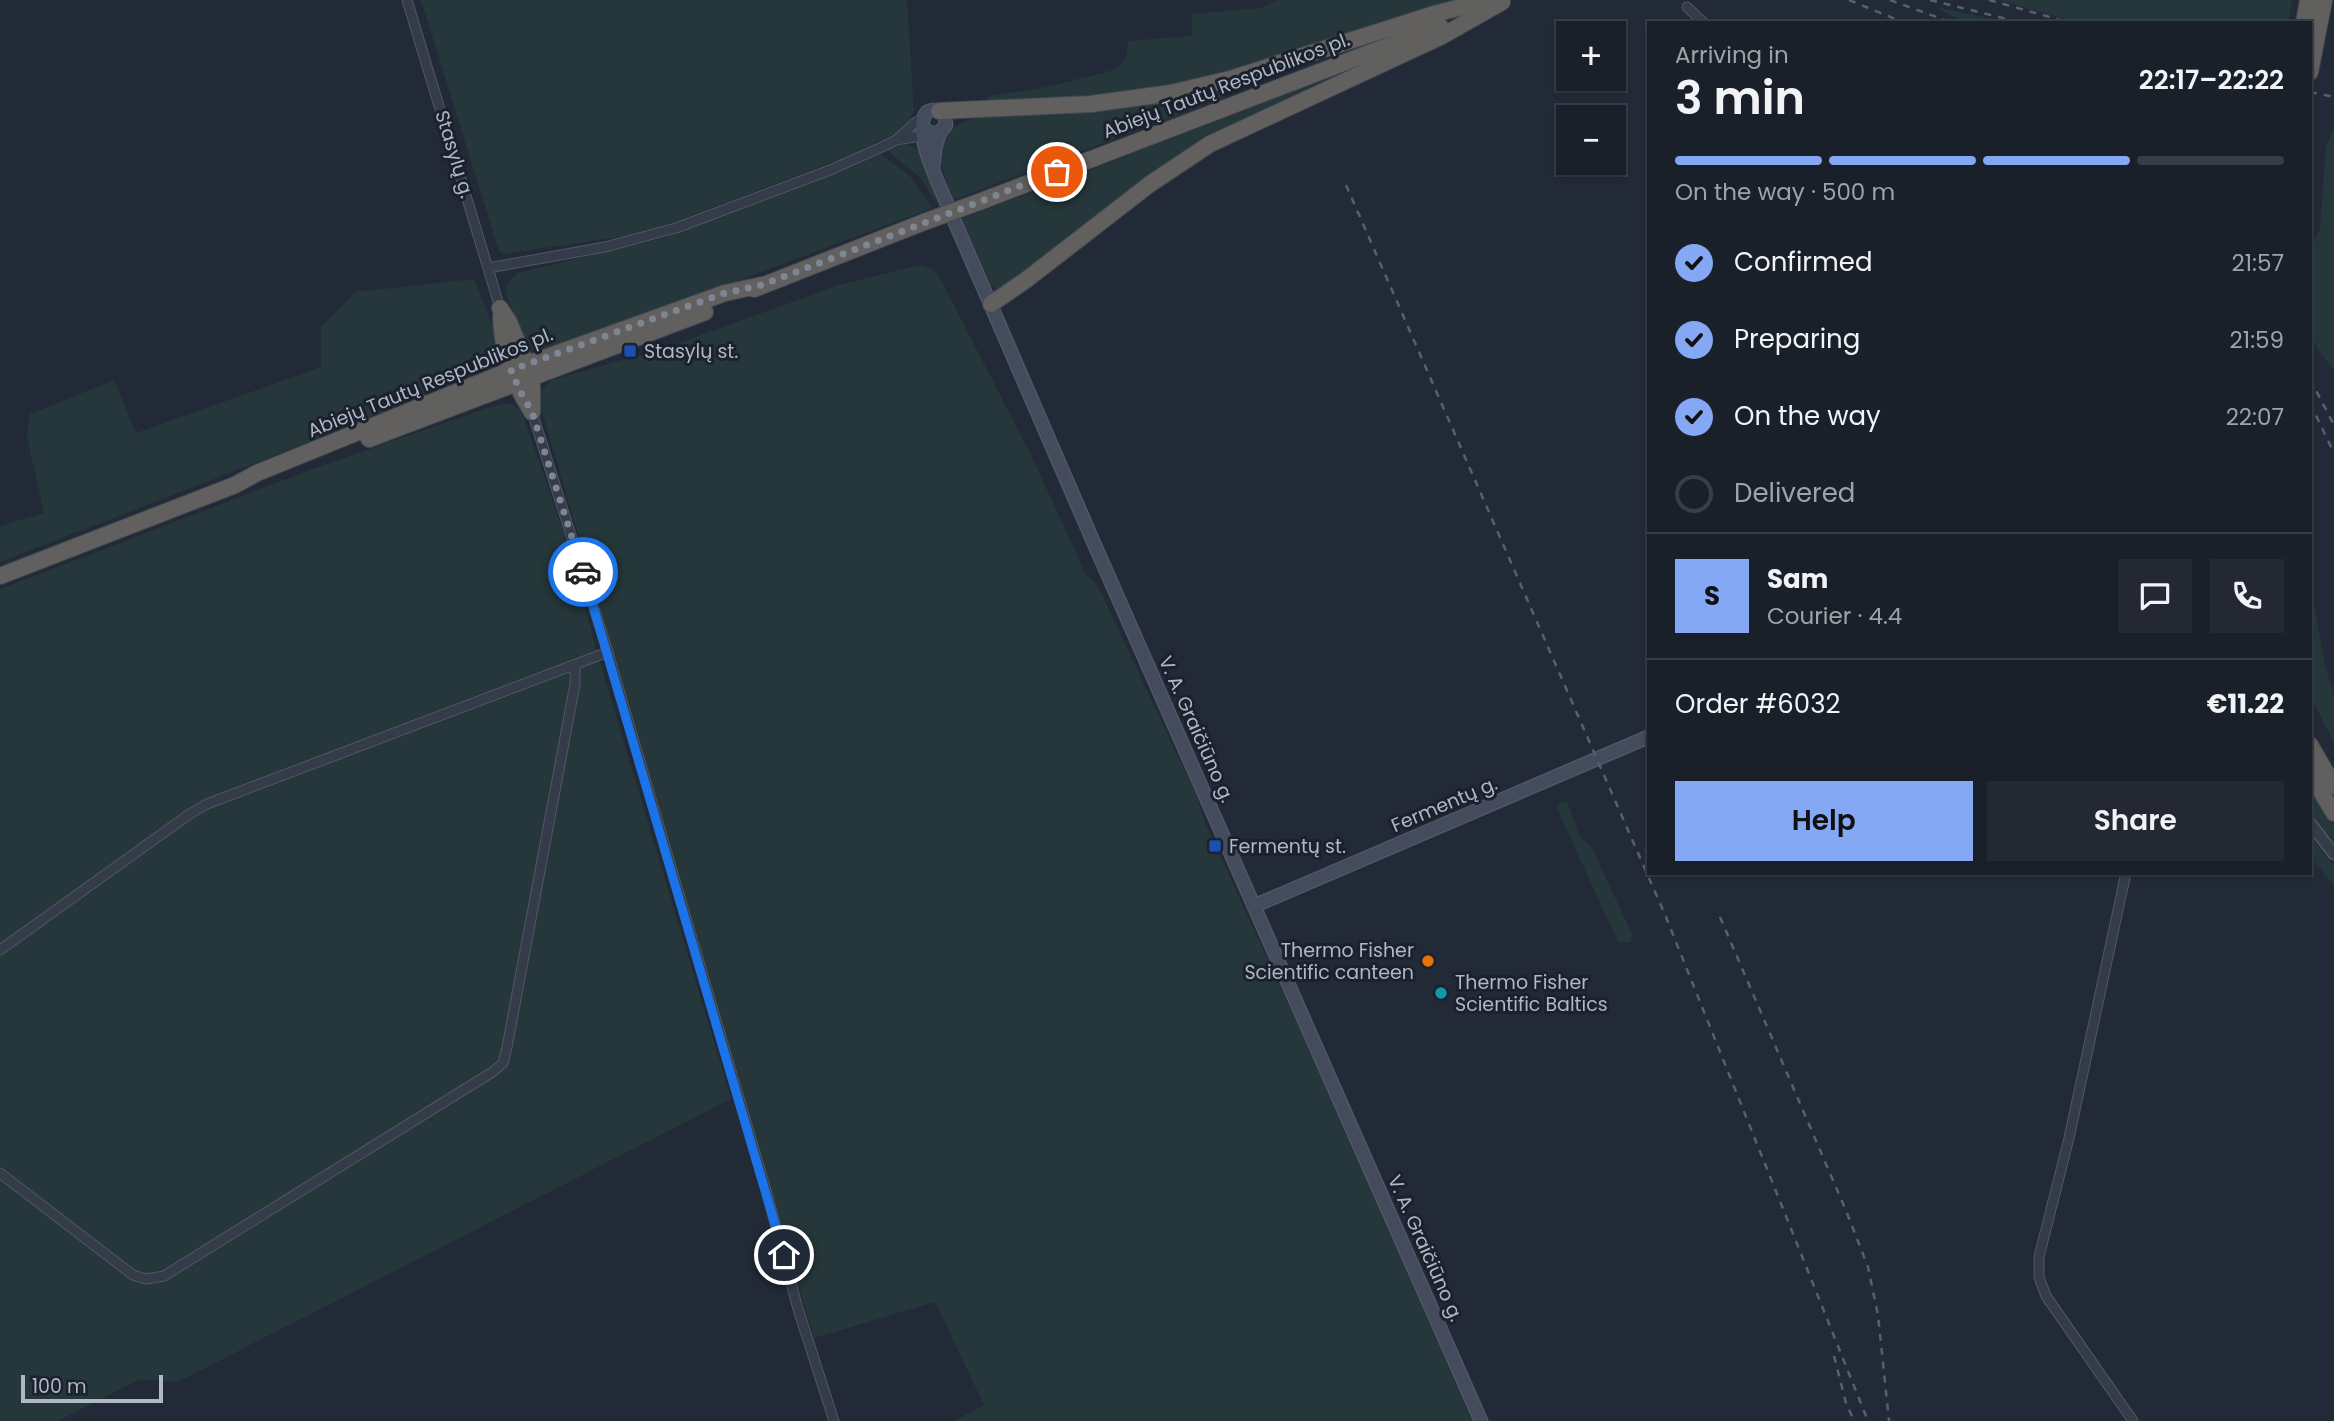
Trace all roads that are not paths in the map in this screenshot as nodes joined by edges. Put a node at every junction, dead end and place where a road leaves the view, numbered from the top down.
1 (407, 0) edge
2 (1500, 1) edge
3 (2316, 2) edge
4 (1687, 7) dead end
5 (1702, 21) edge
6 (2305, 21) edge
7 (2312, 49) edge
8 (939, 111) junction
9 (928, 130) junction
10 (897, 140) junction
11 (488, 268) junction
12 (990, 304) junction
13 (500, 308) joint
14 (521, 374) junction
15 (532, 412) joint
16 (0, 576) edge
17 (608, 652) junction
18 (575, 665) junction
19 (1647, 737) edge
20 (2312, 748) edge
21 (2312, 776) edge
22 (2334, 786) edge
23 (2334, 813) edge
24 (2312, 827) edge
25 (2334, 855) edge
26 (2126, 875) edge
27 (1254, 906) junction
28 (0, 950) edge
29 (0, 1173) edge
30 (834, 1421) edge
31 (1481, 1421) edge
32 (2133, 1421) edge

1 - 11 street, Stasylų g.
2 - 8 highway
2 - 12 highway
2 - 14 highway, Abiejų Tautų Respublikos pl., bridge
3 - 6 highway
3 - 7 highway
4 - 5 street
8 - 9 main road
8 - 9 main road, V. A. Graičiūno g.
9 - 10 street
9 - 10 street
9 - 12 main road, V. A. Graičiūno g.
10 - 11 street
11 - 13 street, Stasylų g.
12 - 27 main road, V. A. Graičiūno g.
13 - 14 highway
14 - 15 highway
14 - 16 highway, Abiejų Tautų Respublikos pl.
15 - 17 street
17 - 18 street
17 - 30 street
18 - 28 street
18 - 29 street
19 - 27 main road, Fermentų g.
20 - 22 highway
21 - 23 highway
24 - 25 street
26 - 32 street
27 - 31 main road, V. A. Graičiūno g.

